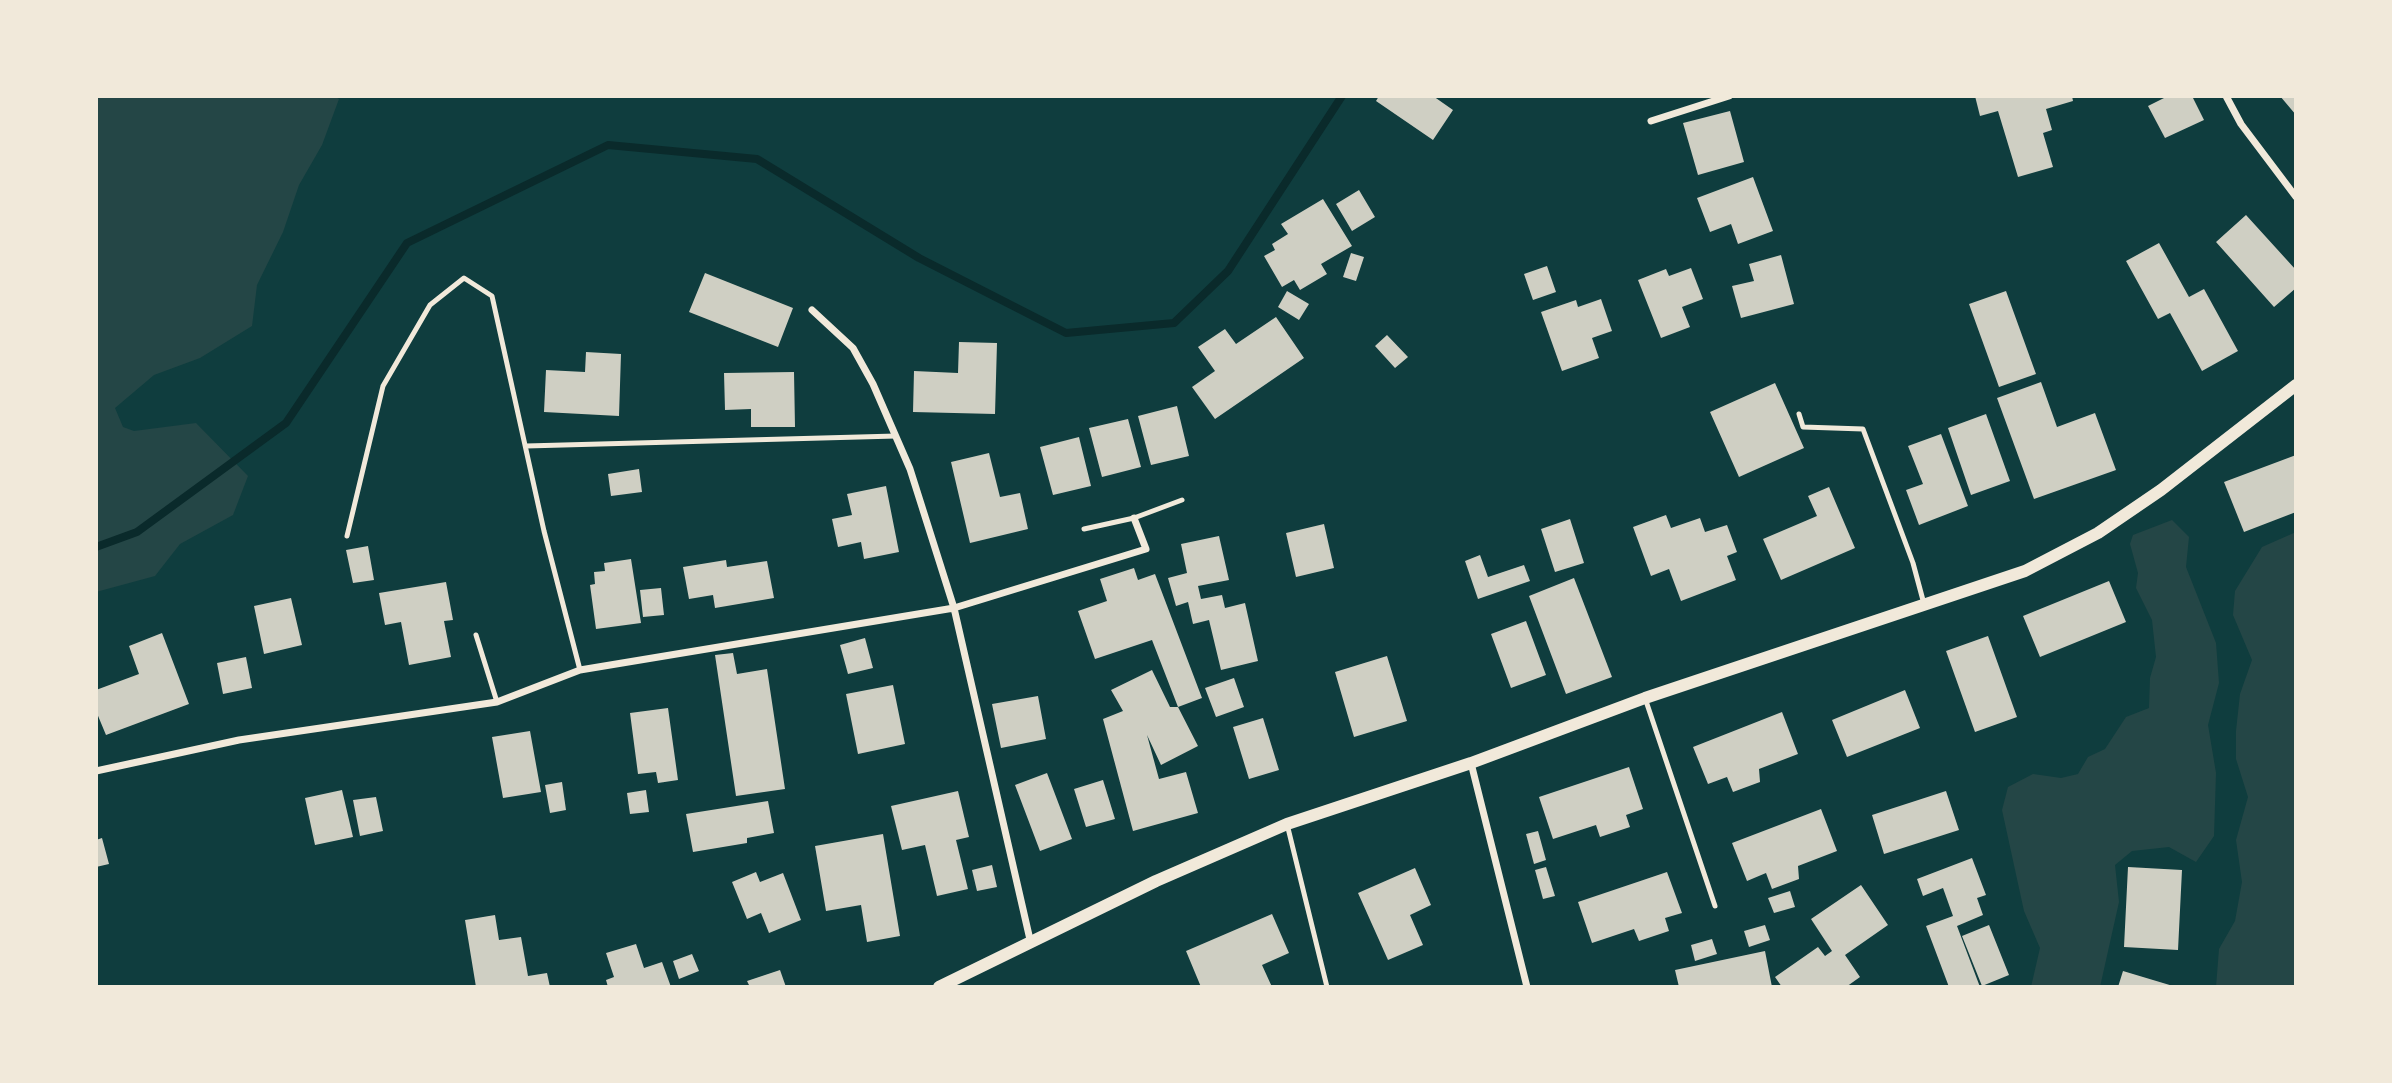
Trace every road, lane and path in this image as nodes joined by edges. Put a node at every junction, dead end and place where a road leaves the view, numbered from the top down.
1 (1729, 96) edge
2 (2226, 96) edge
3 (1651, 121) dead end
4 (2296, 197) edge
5 (812, 310) dead end
6 (2296, 386) edge
7 (1799, 414) dead end
8 (896, 436) junction
9 (526, 446) junction
10 (1182, 500) dead end
11 (1134, 517) junction
12 (1084, 529) dead end
13 (347, 536) dead end
14 (1924, 605) junction
15 (954, 608) junction
16 (477, 635) dead end
17 (580, 670) junction
18 (1645, 698) junction
19 (497, 702) junction
20 (1471, 763) junction
21 (96, 771) edge
22 (1287, 824) junction
23 (1716, 906) dead end
24 (1031, 944) junction
25 (939, 987) edge
26 (1327, 987) edge
27 (1527, 987) edge

1 - 3 street
2 - 4 street
5 - 8 street
6 - 14 street
7 - 14 lane
8 - 9 lane
8 - 15 street
9 - 13 lane
9 - 17 lane
10 - 11 lane
11 - 12 lane
11 - 15 street
14 - 18 street
15 - 17 street
15 - 24 street
16 - 19 lane
17 - 19 street
18 - 20 street
18 - 23 lane
19 - 21 street
20 - 22 street
20 - 27 street
22 - 24 street
22 - 26 lane
24 - 25 street

